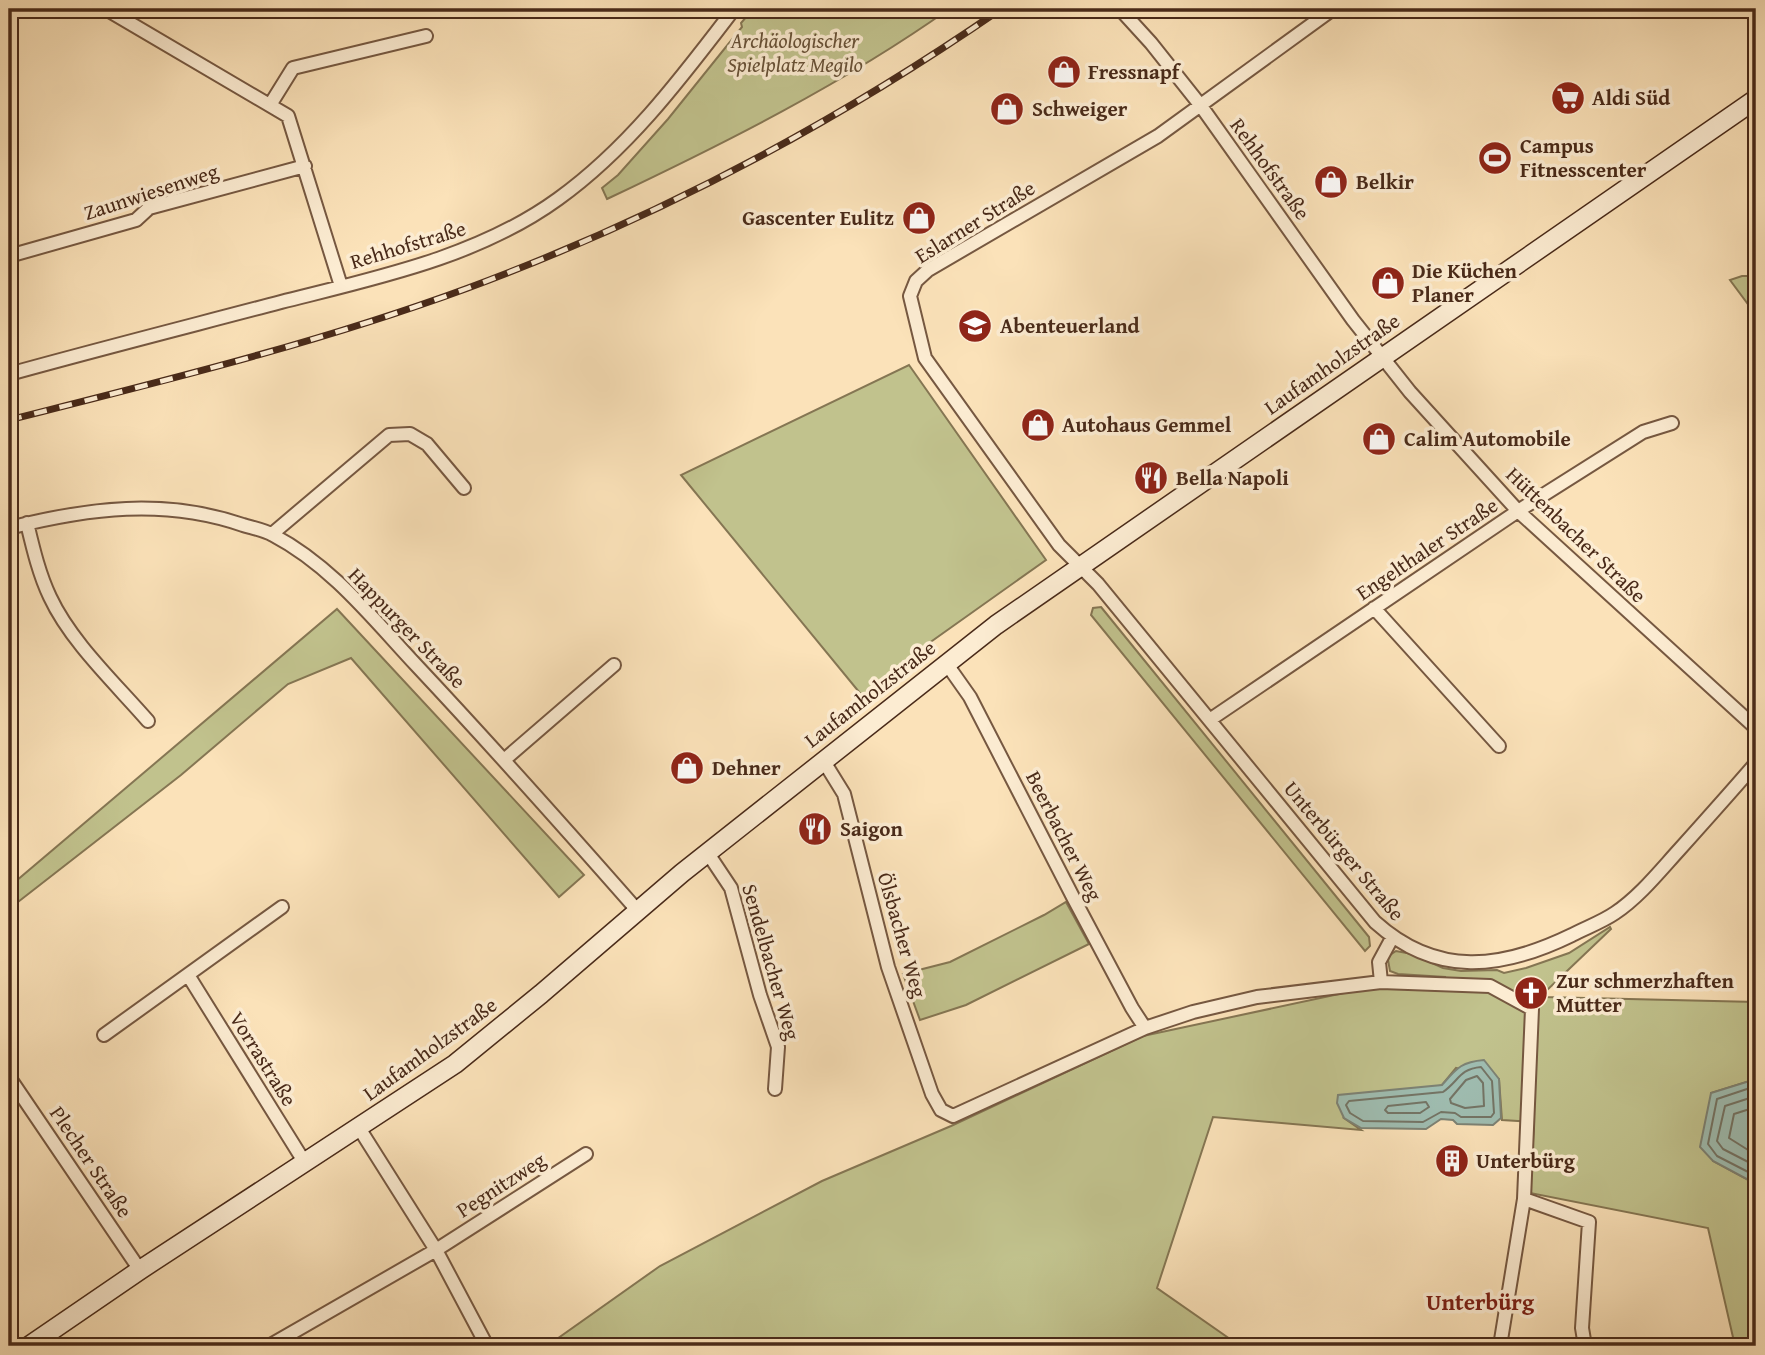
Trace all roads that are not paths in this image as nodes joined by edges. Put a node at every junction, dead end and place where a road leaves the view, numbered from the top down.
1 (106, 9) edge
2 (734, 9) edge
3 (1120, 9) edge
4 (1333, 9) edge
5 (426, 36) dead end
6 (1756, 99) edge
7 (270, 106) junction
8 (1201, 106) junction
9 (304, 166) junction
10 (9, 256) edge
11 (341, 286) junction
12 (1381, 357) junction
13 (9, 374) edge
14 (1672, 423) dead end
15 (464, 488) dead end
16 (1518, 511) junction
17 (27, 523) junction
18 (9, 528) edge
19 (272, 534) junction
20 (1079, 566) junction
21 (1374, 608) junction
22 (946, 663) junction
23 (614, 665) dead end
24 (1211, 719) junction
25 (148, 721) dead end
26 (1756, 728) edge
27 (1499, 746) dead end
28 (504, 760) junction
29 (823, 760) junction
30 (1756, 762) edge
31 (708, 852) junction
32 (282, 907) dead end
33 (637, 910) junction
34 (1392, 938) junction
35 (188, 975) junction
36 (1381, 982) junction
37 (1145, 1028) junction
38 (104, 1035) dead end
39 (9, 1077) edge
40 (775, 1089) dead end
41 (359, 1128) junction
42 (586, 1153) dead end
43 (305, 1163) junction
44 (1524, 1199) junction
45 (436, 1250) junction
46 (140, 1270) junction
47 (50, 1340) edge
48 (29, 1346) edge
49 (269, 1346) edge
50 (487, 1346) edge
51 (1500, 1346) edge
52 (1585, 1346) edge

1 - 7 street
2 - 11 street, Rehhofstraße
3 - 8 street, Rehhofstraße
4 - 8 street
5 - 7 street
6 - 12 main road, Laufamholzstraße
7 - 9 street
8 - 12 street, Rehhofstraße
8 - 20 street, Eslarner Straße
9 - 10 street, Zaunwiesenweg
9 - 11 street
11 - 13 street, Rehhofstraße
12 - 16 street, Hüttenbacher Straße
12 - 20 main road, Laufamholzstraße
14 - 16 street, Engelthaler Straße
15 - 19 street
16 - 21 street, Engelthaler Straße
16 - 26 street, Hüttenbacher Straße
17 - 18 street, Happurger Straße
17 - 19 street, Happurger Straße
17 - 25 street
19 - 28 street, Happurger Straße
20 - 22 main road, Laufamholzstraße
20 - 24 street, Unterbürger Straße
21 - 24 street, Engelthaler Straße
21 - 27 street
22 - 29 main road, Laufamholzstraße
22 - 37 street, Beerbacher Weg
23 - 28 street
24 - 34 street, Unterbürger Straße
28 - 33 street, Happurger Straße
29 - 31 main road, Laufamholzstraße
29 - 37 street, Ölsbacher Weg
30 - 34 street
31 - 33 main road, Laufamholzstraße
31 - 40 street, Sendelbacher Weg
32 - 35 street
33 - 41 main road, Laufamholzstraße
34 - 36 street, Unterbürger Straße
35 - 38 street
35 - 43 street, Vorrastraße
36 - 37 street
36 - 44 street
39 - 46 street, Plecher Straße
41 - 43 main road, Laufamholzstraße
41 - 45 street
42 - 45 street, Pegnitzweg
43 - 46 main road, Laufamholzstraße
44 - 51 street
44 - 52 street
45 - 49 street, Pegnitzweg
45 - 50 street
46 - 47 main road, Laufamholzstraße
47 - 48 main road, Laufamholzstraße

